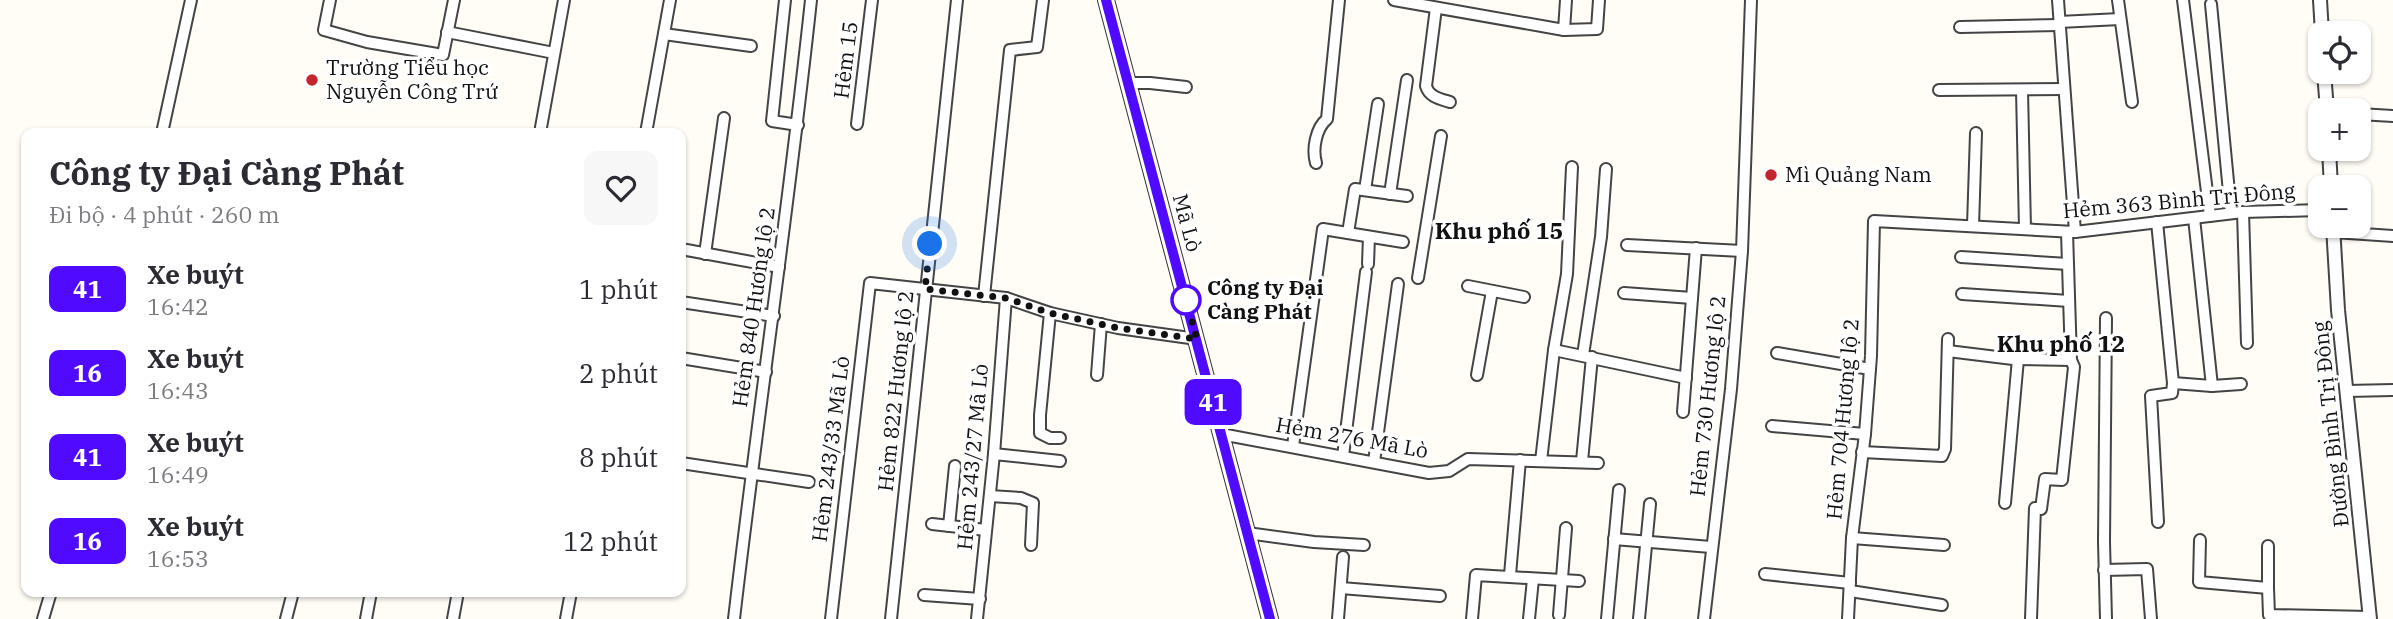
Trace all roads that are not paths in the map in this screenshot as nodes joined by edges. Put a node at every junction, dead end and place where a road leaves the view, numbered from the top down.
1 (191, 0) edge
2 (330, 0) edge
3 (454, 0) edge
4 (564, 0) edge
5 (670, 0) edge
6 (785, 0) edge
7 (811, 0) edge
8 (872, 0) edge
9 (957, 0) edge
10 (1043, 0) edge
11 (1106, 0) edge
12 (1339, 0) edge
13 (1566, 0) edge
14 (1599, 0) edge
15 (1751, 0) edge
16 (2058, 0) edge
17 (2118, 0) edge
18 (2183, 0) edge
19 (2320, 0) edge
20 (1399, 1) edge
21 (2211, 4) dead end
22 (1436, 8) junction
23 (2120, 19) junction
24 (2321, 21) edge
25 (2059, 23) junction
26 (1960, 27) dead end
27 (1564, 30) junction
28 (447, 32) junction
29 (664, 34) junction
30 (751, 46) dead end
31 (554, 54) junction
32 (1407, 80) dead end
33 (1128, 83) junction
34 (1186, 87) dead end
35 (2064, 89) junction
36 (1938, 90) dead end
37 (2022, 90) junction
38 (1450, 102) dead end
39 (2132, 102) dead end
40 (1378, 104) dead end
41 (2371, 115) edge
42 (2393, 116) edge
43 (724, 118) dead end
44 (858, 124) dead end
45 (798, 125) junction
46 (163, 128) edge
47 (541, 128) edge
48 (647, 128) edge
49 (1976, 133) dead end
50 (1441, 136) dead end
51 (1316, 163) dead end
52 (1572, 167) dead end
53 (1606, 169) dead end
54 (1365, 190) junction
55 (1390, 194) junction
56 (1407, 196) dead end
57 (2308, 210) edge
58 (2243, 212) junction
59 (2231, 213) junction
60 (2210, 216) junction
61 (2194, 218) junction
62 (1874, 221) joint
63 (2157, 222) junction
64 (1973, 226) junction
65 (2025, 229) junction
66 (2071, 232) junction
67 (1348, 233) junction
68 (2371, 233) edge
69 (2393, 236) edge
70 (1368, 237) junction
71 (2334, 238) edge
72 (1403, 242) dead end
73 (1628, 245) dead end
74 (1696, 248) junction
75 (686, 250) edge
76 (1742, 251) junction
77 (705, 254) junction
78 (1961, 257) dead end
79 (2068, 264) junction
80 (779, 267) junction
81 (1418, 278) dead end
82 (1398, 284) dead end
83 (1468, 286) dead end
84 (925, 289) junction
85 (1492, 292) junction
86 (1624, 293) dead end
87 (1962, 294) dead end
88 (984, 296) junction
89 (1524, 297) dead end
90 (1006, 298) junction
91 (1692, 298) junction
92 (2069, 301) junction
93 (686, 303) edge
94 (1050, 313) junction
95 (774, 317) junction
96 (2106, 318) dead end
97 (1101, 324) junction
98 (1197, 339) junction
99 (1948, 339) dead end
100 (2247, 344) dead end
101 (1554, 350) junction
102 (1948, 351) junction
103 (1777, 353) dead end
104 (1588, 356) junction
105 (686, 359) edge
106 (2018, 359) junction
107 (2071, 360) junction
108 (1870, 369) junction
109 (766, 372) junction
110 (1097, 375) dead end
111 (1477, 375) dead end
112 (1686, 378) junction
113 (2173, 383) junction
114 (2241, 384) dead end
115 (2212, 386) junction
116 (2393, 390) edge
117 (2347, 391) junction
118 (1684, 412) dead end
119 (1772, 426) dead end
120 (1221, 434) junction
121 (1865, 434) junction
122 (1060, 438) dead end
123 (1293, 446) junction
124 (1862, 452) junction
125 (994, 454) junction
126 (1342, 456) junction
127 (1520, 460) junction
128 (1060, 461) dead end
129 (1541, 461) junction
130 (1582, 461) junction
131 (1374, 462) junction
132 (1598, 463) dead end
133 (686, 464) edge
134 (956, 466) dead end
135 (750, 474) junction
136 (809, 482) dead end
137 (1619, 490) dead end
138 (990, 496) junction
139 (2005, 503) dead end
140 (1650, 504) dead end
141 (2158, 523) dead end
142 (932, 524) dead end
143 (949, 526) junction
144 (1566, 528) dead end
145 (986, 530) junction
146 (1247, 533) junction
147 (1852, 538) junction
148 (1614, 539) junction
149 (2200, 540) dead end
150 (1646, 541) junction
151 (1031, 545) dead end
152 (1364, 545) dead end
153 (1944, 545) dead end
154 (2268, 546) dead end
155 (1711, 547) junction
156 (1342, 557) dead end
157 (2105, 570) junction
158 (1765, 574) dead end
159 (1510, 575) junction
160 (1533, 579) junction
161 (1562, 580) junction
162 (1579, 581) dead end
163 (1850, 587) junction
164 (1340, 588) junction
165 (2268, 588) junction
166 (924, 595) dead end
167 (1440, 596) dead end
168 (50, 597) edge
169 (292, 597) edge
170 (370, 597) edge
171 (457, 597) edge
172 (570, 597) edge
173 (980, 599) junction
174 (1942, 605) dead end
175 (1559, 615) dead end
176 (2269, 617) edge
177 (2370, 618) edge
178 (43, 619) edge
179 (286, 619) edge
180 (366, 619) edge
181 (453, 619) edge
182 (566, 619) edge
183 (734, 619) edge
184 (831, 619) edge
185 (891, 619) edge
186 (977, 619) edge
187 (1270, 619) edge
188 (1338, 619) edge
189 (1472, 619) edge
190 (1529, 619) edge
191 (1607, 619) edge
192 (1639, 619) edge
193 (1704, 619) edge
194 (1848, 619) edge
195 (2031, 619) edge
196 (2106, 619) edge
197 (2151, 619) edge

1 - 46 street
2 - 28 street
3 - 28 street
4 - 31 street
5 - 29 street
6 - 45 street
7 - 45 street, Hẻm 840 Hương lộ 2
8 - 44 street, Hẻm 15
9 - 84 street, Hẻm 822 Hương lộ 2
10 - 88 street
11 - 33 main road, Mã Lò
12 - 51 street
13 - 27 street
14 - 27 street
15 - 76 street, Hẻm 730 Hương lộ 2
16 - 25 street
17 - 23 street
18 - 60 street
19 - 24 street
20 - 22 street
21 - 59 street
22 - 27 street
22 - 38 street
23 - 25 street
23 - 39 street
25 - 26 street
25 - 35 street
28 - 31 street
29 - 30 street
29 - 48 street
31 - 47 street
32 - 55 street
33 - 34 street
33 - 98 main road, Mã Lò
35 - 37 street
35 - 66 street
36 - 37 street
37 - 65 street
40 - 54 street
41 - 42 street
43 - 77 street
45 - 80 street, Hẻm 840 Hương lộ 2
49 - 64 street
50 - 81 street
52 - 101 street
53 - 104 street
54 - 55 street
54 - 67 street
55 - 56 street
57 - 58 street, Hẻm 363 Bình Trị Đông
58 - 59 street, Hẻm 363 Bình Trị Đông
58 - 100 street
59 - 60 street, Hẻm 363 Bình Trị Đông
60 - 61 street, Hẻm 363 Bình Trị Đông
61 - 63 street, Hẻm 363 Bình Trị Đông
61 - 115 street
62 - 64 street, Hẻm 363 Bình Trị Đông
62 - 108 street, Hẻm 704 Hương lộ 2
63 - 66 street, Hẻm 363 Bình Trị Đông
63 - 113 street
64 - 65 street, Hẻm 363 Bình Trị Đông
65 - 66 street, Hẻm 363 Bình Trị Đông
66 - 79 street
67 - 70 street
67 - 123 street
68 - 69 street
70 - 72 street
70 - 126 street
71 - 117 street, Đường Bình Trị Đông
73 - 74 street
74 - 76 street
74 - 91 street
75 - 77 street
76 - 155 street, Hẻm 730 Hương lộ 2
77 - 80 street
78 - 79 street
79 - 92 street
80 - 95 street, Hẻm 840 Hương lộ 2
82 - 131 street
83 - 85 street
84 - 88 street
84 - 184 street, Hẻm 243/33 Mã Lò
84 - 185 street, Hẻm 822 Hương lộ 2
85 - 89 street
85 - 111 street
86 - 91 street
87 - 92 street
88 - 90 street
90 - 94 street
90 - 125 street, Hẻm 243/27 Mã Lò
91 - 112 street
92 - 107 street
93 - 95 street
94 - 97 street
94 - 122 street
95 - 109 street, Hẻm 840 Hương lộ 2
96 - 157 street
97 - 98 street
97 - 110 street
98 - 120 main road, Mã Lò
99 - 102 street
101 - 104 street
101 - 129 street
102 - 106 street
102 - 124 street
103 - 108 street
104 - 112 street
104 - 130 street
105 - 109 street
106 - 107 street
106 - 139 street
107 - 195 street
108 - 121 street, Hẻm 704 Hương lộ 2
109 - 135 street, Hẻm 840 Hương lộ 2
112 - 118 street
113 - 115 street
113 - 141 street
114 - 115 street
116 - 117 street
117 - 177 street, Đường Bình Trị Đông
119 - 121 street
120 - 123 street, Hẻm 276 Mã Lò
120 - 146 main road, Mã Lò
121 - 124 street, Hẻm 704 Hương lộ 2
123 - 126 street, Hẻm 276 Mã Lò
124 - 147 street, Hẻm 704 Hương lộ 2
125 - 128 street
125 - 138 street, Hẻm 243/27 Mã Lò
126 - 131 street, Hẻm 276 Mã Lò
127 - 129 street, Hẻm 276 Mã Lò
127 - 131 street, Hẻm 276 Mã Lò
127 - 159 street
129 - 130 street, Hẻm 276 Mã Lò
130 - 132 street, Hẻm 276 Mã Lò
133 - 135 street
134 - 143 street
135 - 136 street
135 - 183 street, Hẻm 840 Hương lộ 2
137 - 148 street
138 - 145 street, Hẻm 243/27 Mã Lò
138 - 151 street
140 - 150 street
142 - 143 street
143 - 145 street
144 - 161 street
145 - 173 street, Hẻm 243/27 Mã Lò
146 - 152 street
146 - 187 main road, Mã Lò
147 - 153 street
147 - 163 street, Hẻm 704 Hương lộ 2
148 - 150 street
148 - 191 street
149 - 165 street
150 - 155 street
150 - 192 street
154 - 165 street
155 - 193 street, Hẻm 730 Hương lộ 2
156 - 164 street
157 - 196 street
157 - 197 street
158 - 163 street
159 - 160 street
159 - 189 street
160 - 161 street
160 - 190 street
161 - 162 street
161 - 175 street
163 - 174 street
163 - 194 street, Hẻm 704 Hương lộ 2
164 - 167 street
164 - 188 street
165 - 176 street
166 - 173 street
168 - 178 street
169 - 179 street
170 - 180 street
171 - 181 street
172 - 182 street
173 - 186 street, Hẻm 243/27 Mã Lò
176 - 177 street

